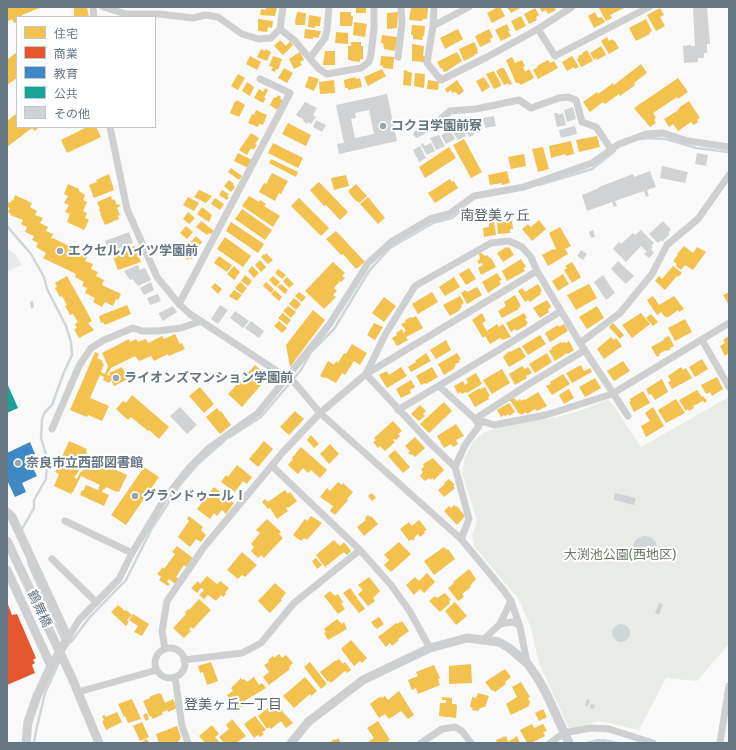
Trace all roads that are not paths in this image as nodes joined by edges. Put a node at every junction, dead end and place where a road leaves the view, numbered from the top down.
1 (103, 7) edge
2 (283, 7) edge
3 (329, 7) edge
4 (374, 7) edge
5 (401, 7) edge
6 (434, 7) edge
7 (469, 7) edge
8 (572, 7) edge
9 (648, 7) edge
10 (433, 26) junction
11 (538, 28) junction
12 (280, 29) junction
13 (398, 57) dead end
14 (310, 58) junction
15 (260, 79) dead end
16 (110, 128) edge
17 (417, 134) dead end
18 (729, 147) edge
19 (611, 149) junction
20 (729, 175) edge
21 (537, 271) junction
22 (179, 304) junction
23 (561, 311) junction
24 (201, 321) junction
25 (729, 323) edge
26 (702, 340) junction
27 (580, 343) junction
28 (585, 350) junction
29 (366, 374) junction
30 (290, 380) junction
31 (439, 386) junction
32 (729, 387) edge
33 (612, 394) junction
34 (398, 410) junction
35 (320, 413) junction
36 (628, 416) dead end
37 (476, 419) junction
38 (52, 429) dead end
39 (272, 466) junction
40 (455, 467) junction
41 (9, 517) edge
42 (65, 521) dead end
43 (461, 539) junction
44 (7, 541) edge
45 (360, 550) junction
46 (132, 553) junction
47 (52, 559) dead end
48 (7, 570) edge
49 (511, 600) junction
50 (96, 602) junction
51 (500, 624) junction
52 (520, 627) junction
53 (484, 639) junction
54 (66, 641) junction
55 (430, 648) junction
56 (165, 649) junction
57 (184, 660) junction
58 (527, 663) junction
59 (51, 666) junction
60 (157, 670) junction
61 (175, 677) junction
62 (729, 686) edge
63 (78, 692) junction
64 (564, 733) junction
65 (26, 743) edge
66 (99, 743) edge
67 (188, 743) edge
68 (292, 743) edge
69 (422, 743) edge
70 (471, 743) edge
71 (550, 743) edge
72 (569, 743) edge
73 (653, 743) edge
74 (720, 743) edge

1 - 12 street
2 - 12 street
3 - 14 street
4 - 14 street
5 - 13 street
6 - 10 street
7 - 10 street
8 - 11 street
9 - 11 street
10 - 11 street
12 - 14 street
15 - 22 street
16 - 22 street
17 - 19 street
18 - 19 street
19 - 30 street
20 - 27 street
21 - 23 street
21 - 29 street
21 - 29 street
22 - 24 street
23 - 27 street
23 - 31 street
24 - 30 street
24 - 38 street
25 - 26 street
26 - 32 street
26 - 33 street
27 - 28 street
28 - 33 street
28 - 37 street
29 - 34 street
29 - 35 street
30 - 35 street
30 - 46 street
31 - 34 street
31 - 37 street
33 - 36 street
33 - 37 street
34 - 40 street
35 - 39 street
35 - 43 street
37 - 40 street
39 - 45 street
39 - 56 street
40 - 43 street
41 - 54 street
42 - 46 street
43 - 49 street
44 - 63 street, 鶴舞橋, bridge
45 - 55 street
45 - 57 street
46 - 50 street
47 - 50 street
48 - 59 street
49 - 51 street
49 - 52 street
50 - 54 street
51 - 52 street
51 - 53 street
52 - 58 street
53 - 55 street
53 - 58 street
54 - 59 street
55 - 68 street
56 - 57 street
56 - 60 street
57 - 61 street
58 - 64 street
59 - 65 street
60 - 61 street
60 - 63 street
61 - 67 street
62 - 74 street
63 - 66 street, 鶴舞橋
64 - 71 street
64 - 72 street
64 - 73 street
69 - 70 street

